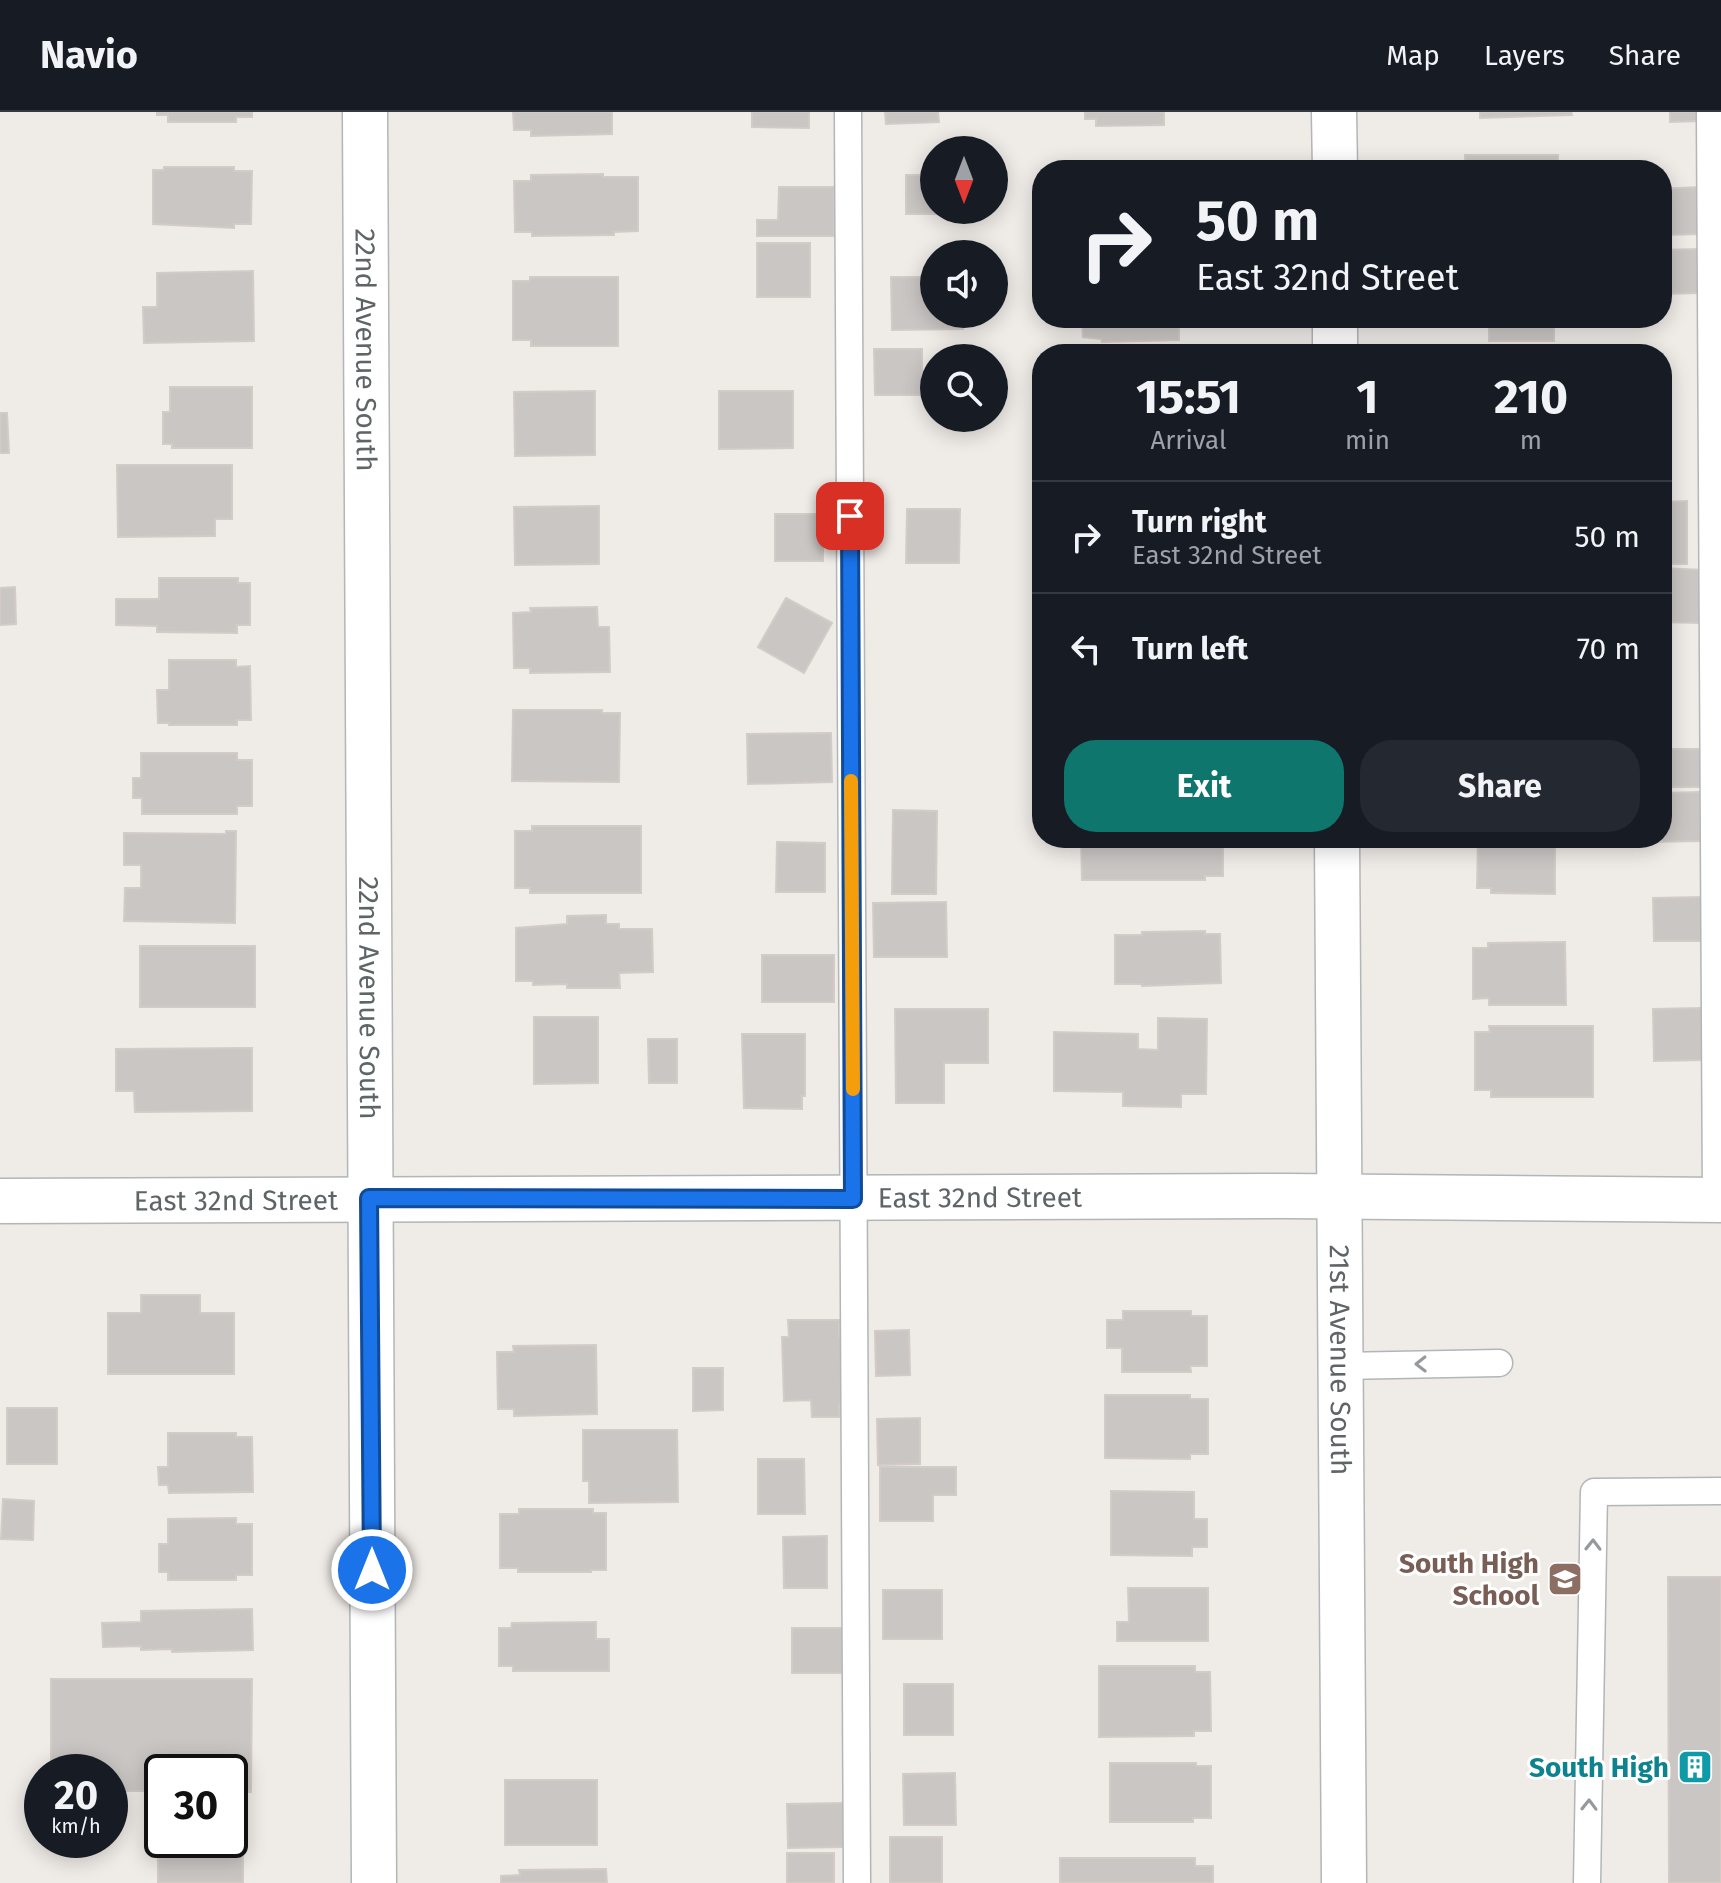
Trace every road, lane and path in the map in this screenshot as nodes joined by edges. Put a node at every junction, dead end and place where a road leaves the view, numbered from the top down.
1 (365, 112) edge
2 (848, 112) edge
3 (1334, 112) edge
4 (1710, 112) edge
5 (1335, 160) edge
6 (1337, 848) edge
7 (1338, 1196) junction
8 (369, 1198) junction
9 (853, 1199) junction
10 (1718, 1200) edge
11 (0, 1201) edge
12 (1499, 1363) dead end
13 (1341, 1366) junction
14 (1721, 1491) edge
15 (374, 1883) edge
16 (857, 1883) edge
17 (1344, 1883) edge
18 (1587, 1883) edge

1 - 8 street, 22nd Avenue South
2 - 9 lane
3 - 5 street
4 - 10 lane
6 - 7 street, 21st Avenue South
7 - 9 street, East 32nd Street
7 - 10 street, East 32nd Street
7 - 13 street, 21st Avenue South
8 - 9 street, East 32nd Street
8 - 11 street, East 32nd Street
8 - 15 street, 22nd Avenue South
9 - 16 lane
12 -> 13 lane
13 - 17 street, 21st Avenue South
18 -> 14 lane

